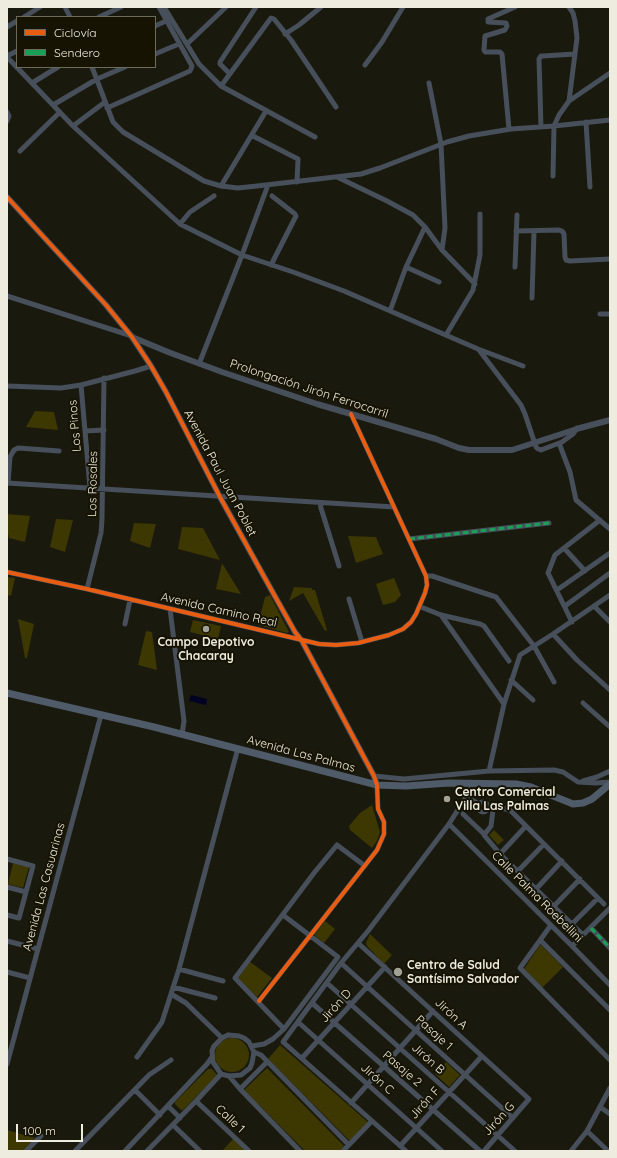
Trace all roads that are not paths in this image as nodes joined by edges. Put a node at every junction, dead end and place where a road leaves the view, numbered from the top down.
1 (40, 7) edge
2 (65, 7) edge
3 (121, 7) edge
4 (159, 7) edge
5 (164, 7) edge
6 (226, 7) edge
7 (256, 7) edge
8 (321, 7) edge
9 (403, 7) edge
10 (515, 7) edge
11 (569, 7) edge
12 (26, 16) edge
13 (70, 16) edge
14 (101, 16) edge
15 (166, 21) junction
16 (16, 22) edge
17 (156, 26) edge
18 (7, 27) edge
19 (285, 34) junction
20 (179, 44) junction
21 (187, 44) junction
22 (16, 52) edge
23 (156, 54) edge
24 (575, 54) junction
25 (7, 56) edge
26 (366, 65) dead end
27 (16, 66) edge
28 (18, 68) edge
29 (56, 68) edge
30 (92, 68) edge
31 (123, 68) edge
32 (230, 74) junction
33 (610, 74) edge
34 (97, 79) junction
35 (429, 82) dead end
36 (32, 83) junction
37 (221, 86) junction
38 (569, 101) junction
39 (105, 102) junction
40 (53, 105) junction
41 (336, 107) dead end
42 (107, 108) junction
43 (266, 111) junction
44 (7, 112) edge
45 (60, 112) junction
46 (610, 120) edge
47 (7, 121) edge
48 (586, 122) junction
49 (73, 126) junction
50 (554, 126) junction
51 (541, 127) junction
52 (509, 129) junction
53 (253, 136) junction
54 (316, 137) dead end
55 (442, 144) junction
56 (20, 151) dead end
57 (554, 176) dead end
58 (337, 178) junction
59 (297, 182) junction
60 (268, 184) junction
61 (221, 186) junction
62 (590, 187) dead end
63 (214, 196) dead end
64 (272, 196) dead end
65 (7, 197) edge
66 (480, 214) dead end
67 (517, 215) dead end
68 (180, 224) junction
69 (425, 227) junction
70 (516, 231) junction
71 (534, 231) junction
72 (442, 250) junction
73 (242, 255) junction
74 (610, 259) edge
75 (271, 264) junction
76 (406, 267) junction
77 (515, 267) dead end
78 (439, 282) dead end
79 (475, 284) junction
80 (7, 296) edge
81 (532, 298) dead end
82 (390, 311) junction
83 (600, 314) dead end
84 (610, 314) edge
85 (446, 335) junction
86 (132, 337) junction
87 (150, 344) junction
88 (478, 349) junction
89 (142, 352) junction
90 (199, 364) junction
91 (151, 366) junction
92 (524, 366) dead end
93 (104, 378) junction
94 (81, 385) junction
95 (7, 386) edge
96 (351, 414) junction
97 (610, 420) edge
98 (577, 428) junction
99 (104, 430) junction
100 (85, 431) junction
101 (534, 443) junction
102 (559, 443) junction
103 (59, 451) dead end
104 (7, 483) edge
105 (90, 488) junction
106 (103, 489) junction
107 (220, 497) junction
108 (320, 503) junction
109 (394, 507) junction
110 (600, 520) junction
111 (548, 523) dead end
112 (610, 529) edge
113 (409, 539) junction
114 (564, 548) junction
115 (610, 553) edge
116 (339, 566) dead end
117 (585, 571) junction
118 (7, 572) edge
119 (610, 574) edge
120 (426, 576) junction
121 (87, 589) junction
122 (557, 590) junction
123 (610, 595) edge
124 (349, 599) dead end
125 (130, 600) junction
126 (565, 606) junction
127 (594, 606) junction
128 (421, 607) junction
129 (170, 609) junction
130 (441, 615) junction
131 (572, 622) junction
132 (610, 622) edge
133 (125, 624) dead end
134 (553, 634) junction
135 (302, 641) junction
136 (362, 642) junction
137 (534, 646) junction
138 (508, 661) dead end
139 (511, 680) junction
140 (554, 682) dead end
141 (610, 690) edge
142 (7, 692) edge
143 (533, 700) dead end
144 (584, 703) dead end
145 (504, 704) junction
146 (101, 715) junction
147 (609, 725) edge
148 (182, 734) junction
149 (238, 748) junction
150 (489, 771) junction
151 (610, 771) edge
152 (456, 774) junction
153 (374, 776) junction
154 (578, 782) junction
155 (458, 783) junction
156 (610, 783) edge
157 (473, 784) junction
158 (377, 785) junction
159 (466, 797) junction
160 (479, 804) junction
161 (490, 810) junction
162 (463, 814) dead end
163 (449, 824) junction
164 (526, 826) junction
165 (484, 834) junction
166 (544, 844) junction
167 (500, 854) junction
168 (7, 859) edge
169 (562, 861) junction
170 (365, 866) junction
171 (518, 871) junction
172 (580, 879) junction
173 (7, 887) edge
174 (536, 889) junction
175 (26, 892) junction
176 (598, 898) junction
177 (604, 904) dead end
178 (554, 906) junction
179 (610, 908) edge
180 (7, 915) edge
181 (283, 915) junction
182 (572, 924) junction
183 (551, 925) junction
184 (590, 928) junction
185 (311, 935) junction
186 (584, 935) junction
187 (540, 940) junction
188 (7, 941) edge
189 (358, 942) junction
190 (572, 946) junction
191 (610, 947) edge
192 (38, 949) junction
193 (341, 963) junction
194 (385, 967) junction
195 (179, 969) junction
196 (7, 972) edge
197 (30, 978) junction
198 (223, 981) dead end
199 (327, 983) junction
200 (610, 986) edge
201 (173, 987) junction
202 (367, 987) junction
203 (171, 994) junction
204 (216, 998) dead end
205 (259, 1001) junction
206 (312, 1003) junction
207 (351, 1005) junction
208 (610, 1010) edge
209 (432, 1011) junction
210 (298, 1022) junction
211 (335, 1023) junction
212 (284, 1028) junction
213 (416, 1030) junction
214 (222, 1038) junction
215 (318, 1040) junction
216 (264, 1044) junction
217 (400, 1048) junction
218 (253, 1049) junction
219 (260, 1055) junction
220 (482, 1056) junction
221 (137, 1057) dead end
222 (212, 1057) junction
223 (302, 1058) junction
224 (171, 1060) dead end
225 (610, 1060) edge
226 (267, 1062) junction
227 (7, 1064) edge
228 (384, 1066) junction
229 (221, 1074) junction
230 (465, 1074) junction
231 (229, 1076) junction
232 (368, 1084) junction
233 (610, 1088) edge
234 (240, 1089) junction
235 (135, 1090) junction
236 (449, 1092) junction
237 (529, 1100) joint
238 (196, 1102) junction
239 (351, 1103) junction
240 (168, 1106) junction
241 (600, 1107) junction
242 (433, 1110) junction
243 (160, 1114) junction
244 (610, 1114) edge
245 (180, 1118) junction
246 (513, 1118) junction
247 (370, 1123) dead end
248 (173, 1125) junction
249 (416, 1128) junction
250 (587, 1131) junction
251 (498, 1135) junction
252 (41, 1136) dead end
253 (349, 1145) junction
254 (400, 1146) junction
255 (26, 1151) edge
256 (75, 1151) edge
257 (125, 1151) edge
258 (147, 1151) edge
259 (199, 1151) edge
260 (249, 1151) edge
261 (300, 1151) edge
262 (343, 1151) edge
263 (406, 1151) edge
264 (442, 1151) edge
265 (480, 1151) edge
266 (484, 1151) edge
267 (515, 1151) edge
268 (571, 1151) edge
269 (608, 1151) edge

1 - 12 street
2 - 13 street
3 - 14 street
4 - 15 street
5 - 21 street
6 - 21 street
7 - 32 street
8 - 19 street
9 - 26 street
10 - 52 street
11 - 24 street
15 - 17 street
15 - 20 street
16 - 18 street
19 - 32 street
19 - 41 street
20 - 23 street
20 - 42 street
21 - 37 street
22 - 25 street
24 - 38 street
24 - 51 street
25 - 27 street
28 - 36 street
29 - 36 street
30 - 34 street
31 - 34 street
32 - 37 street
33 - 38 street
34 - 39 street
34 - 40 street
35 - 55 street
36 - 40 street
37 - 43 street
38 - 50 street
39 - 42 street
39 - 49 street
40 - 45 street
42 - 61 street
43 - 53 street
43 - 54 street
44 - 47 street
45 - 49 street
45 - 56 street
46 - 48 street
48 - 50 street
48 - 62 street
49 - 68 street
50 - 51 street
50 - 57 street
51 - 52 street
52 - 55 street
53 - 59 street
53 - 61 street
55 - 58 street
55 - 72 street
58 - 59 street
58 - 69 street
59 - 60 street
60 - 61 street
60 - 73 street
63 - 68 street
64 - 75 street
65 - 86 street, Avenida Paul Juan Poblet
66 - 79 street
67 - 70 street
68 - 73 street
69 - 72 street
69 - 76 street
70 - 71 street
70 - 77 street
71 - 74 street
71 - 81 street
72 - 79 street
73 - 75 street
73 - 90 street
75 - 82 street
76 - 78 street
76 - 82 street
79 - 85 street
80 - 86 street, Prolongación Jirón Ferrocarril
82 - 85 street
83 - 84 street
85 - 88 street
86 - 87 street, Prolongación Jirón Ferrocarril
86 - 89 street, Avenida Paul Juan Poblet
87 - 89 street
87 - 90 street, Prolongación Jirón Ferrocarril
88 - 92 street
88 - 101 street
89 - 91 street, Avenida Paul Juan Poblet
90 - 96 street, Prolongación Jirón Ferrocarril
91 - 93 street
91 - 107 street, Avenida Paul Juan Poblet
93 - 94 street
93 - 99 street, Los Rosales
94 - 95 street
94 - 100 street, Los Pinos
96 - 101 street, Prolongación Jirón Ferrocarril
96 - 109 street
97 - 98 street, Prolongación Jirón Ferrocarril
98 - 101 street, Prolongación Jirón Ferrocarril
98 - 102 street
99 - 100 street
99 - 106 street, Los Rosales
100 - 105 street, Los Pinos
101 - 102 street
102 - 110 street
103 - 104 street
104 - 105 street
105 - 106 street
106 - 107 street
106 - 121 street, Los Rosales
107 - 108 street
107 - 135 street, Avenida Paul Juan Poblet
108 - 109 street
108 - 116 street
109 - 113 street
110 - 112 street
110 - 114 street
111 - 113 street
113 - 120 street
114 - 117 street
114 - 122 street
115 - 117 street
117 - 122 street
118 - 121 street, Avenida Camino Real
119 - 126 street
120 - 128 street, Avenida Camino Real
120 - 137 street
121 - 125 street, Avenida Camino Real
122 - 126 street
123 - 127 street
124 - 136 street
125 - 129 street, Avenida Camino Real
125 - 133 street
126 - 131 street
127 - 131 street
127 - 132 street
128 - 130 street
128 - 136 street, Avenida Camino Real
129 - 135 street, Avenida Camino Real
129 - 148 street
130 - 138 street
130 - 145 street
131 - 134 street
134 - 137 street
134 - 141 street
135 - 136 street, Avenida Camino Real
135 - 153 street, Avenida Paul Juan Poblet
137 - 139 street
137 - 140 street
139 - 143 street
139 - 145 street
142 - 146 main road, Avenida Las Palmas
144 - 147 street
145 - 150 street
146 - 148 main road, Avenida Las Palmas
146 - 192 street, Avenida Las Casuarinas
148 - 149 main road, Avenida Las Palmas
149 - 158 main road, Avenida Las Palmas
149 - 195 street
150 - 152 street
150 - 154 street
151 - 154 street
152 - 153 street
152 - 155 street
153 - 158 street, Avenida Paul Juan Poblet
154 - 156 street
155 - 157 main road, Avenida Las Palmas
155 - 158 main road, Avenida Las Palmas
156 - 157 main road, Avenida Las Palmas
157 - 159 street
158 - 170 street
159 - 160 street
159 - 163 street
160 - 161 street
160 - 161 street
161 - 164 street
161 - 165 street
162 - 165 street
163 - 183 street, Calle Palma Roebellini
163 - 189 street
164 - 166 street
164 - 167 street
165 - 167 street
166 - 169 street
166 - 171 street
167 - 171 street
168 - 175 street
169 - 172 street
169 - 174 street
170 - 181 street
170 - 185 street
171 - 174 street
172 - 176 street
172 - 178 street
173 - 175 street
174 - 178 street
175 - 180 street
176 - 177 street
176 - 182 street
178 - 182 street
179 - 184 street
181 - 185 street
181 - 205 street
182 - 186 street
183 - 187 street
183 - 190 street, Calle Palma Roebellini
184 - 186 street
184 - 191 street
185 - 205 street
185 - 212 street
186 - 190 street
187 - 208 street
187 - 225 street
188 - 192 street
189 - 193 street
189 - 194 street, Jirón A
190 - 200 street, Calle Palma Roebellini
192 - 197 street, Avenida Las Casuarinas
193 - 199 street
193 - 202 street, Pasaje 1
194 - 202 street, Jirón D
194 - 209 street, Jirón A
195 - 198 street
195 - 201 street
196 - 197 street
197 - 227 street, Avenida Las Casuarinas
199 - 206 street
199 - 207 street, Jirón B
201 - 203 street
201 - 204 street
202 - 207 street, Jirón D
202 - 213 street, Pasaje 1
203 - 214 street
203 - 221 street
205 - 212 street
206 - 210 street
206 - 211 street, Pasaje 2
207 - 211 street, Jirón D
207 - 217 street, Jirón B
209 - 213 street
209 - 220 street, Jirón A
210 - 215 street, Jirón C
210 - 223 street
211 - 215 street, Jirón D
211 - 228 street, Pasaje 2
212 - 216 street
213 - 217 street
213 - 230 street, Pasaje 1
214 - 218 street
214 - 222 street
215 - 223 street, Jirón D
215 - 232 street, Jirón C
216 - 218 street
216 - 219 street
217 - 228 street
217 - 236 street, Jirón B
218 - 219 street
218 - 231 street
219 - 226 street
220 - 230 street, Jirón F
220 - 237 street, Jirón A
222 - 229 street
222 - 240 street
223 - 239 street
224 - 235 street
226 - 234 street
226 - 253 street
228 - 232 street
228 - 242 street, Pasaje 2
229 - 231 street
229 - 238 street
230 - 236 street, Jirón F
230 - 246 street, Pasaje 1
231 - 234 street
232 - 239 street
232 - 249 street, Jirón C
233 - 241 street
234 - 261 street
235 - 243 street
235 - 256 street
236 - 242 street, Jirón F
236 - 251 street, Jirón B
237 - 246 street, Jirón G
238 - 245 street
238 - 260 street, Calle 1
239 - 254 street
240 - 243 street
240 - 245 street
241 - 244 street
241 - 250 street
242 - 249 street, Jirón F
242 - 265 street, Pasaje 2
243 - 257 street
245 - 248 street
246 - 251 street, Jirón G
247 - 253 street
248 - 258 street
248 - 259 street
249 - 254 street, Jirón F
249 - 264 street, Jirón C
250 - 268 street
250 - 269 street
251 - 266 street, Jirón G
251 - 267 street, Jirón B
252 - 255 street
253 - 262 street
254 - 263 street

